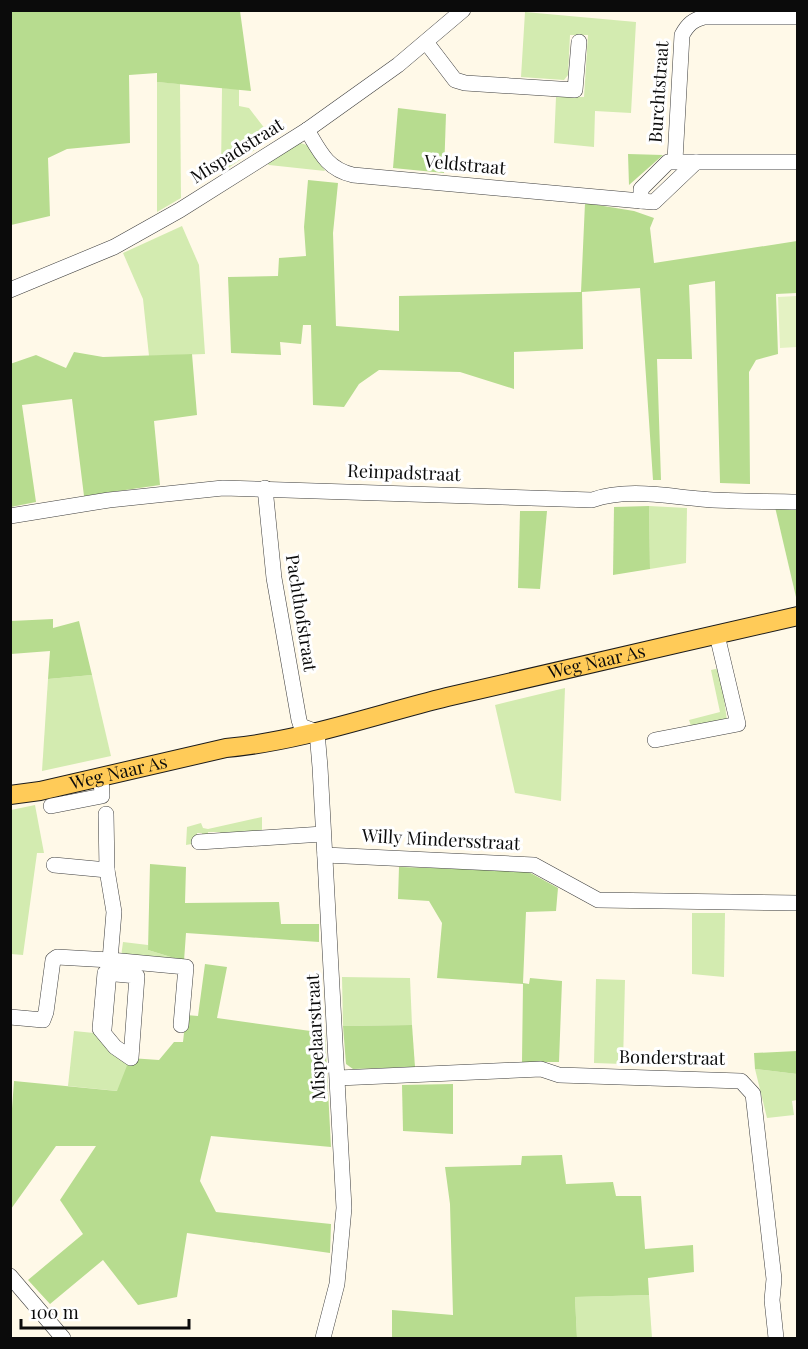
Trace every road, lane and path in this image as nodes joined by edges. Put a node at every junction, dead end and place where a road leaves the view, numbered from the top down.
1 (463, 10) edge
2 (756, 14) edge
3 (798, 17) edge
4 (426, 42) junction
5 (579, 42) dead end
6 (307, 130) junction
7 (675, 160) junction
8 (696, 162) junction
9 (798, 162) edge
10 (641, 201) junction
11 (10, 290) edge
12 (265, 488) junction
13 (798, 502) edge
14 (10, 516) edge
15 (798, 616) edge
16 (717, 635) junction
17 (309, 729) junction
18 (655, 740) dead end
19 (101, 777) junction
20 (10, 795) edge
21 (51, 806) dead end
22 (106, 813) dead end
23 (323, 834) junction
24 (199, 842) dead end
25 (325, 855) junction
26 (54, 865) dead end
27 (107, 870) junction
28 (798, 903) edge
29 (109, 967) junction
30 (134, 969) junction
31 (10, 1017) edge
32 (181, 1025) dead end
33 (104, 1029) dead end
34 (128, 1050) dead end
35 (339, 1078) junction
36 (10, 1276) edge
37 (63, 1338) edge
38 (323, 1338) edge
39 (776, 1338) edge

1 - 4 street, Mispadstraat
2 - 3 street, Burchtstraat
2 - 7 street, Burchtstraat
4 - 5 street
4 - 6 street, Mispadstraat
6 - 10 street, Veldstraat
6 - 11 street, Mispadstraat
7 - 8 street
7 - 10 street
8 - 9 street
8 - 10 street, Veldstraat
12 - 13 street, Reinpadstraat
12 - 14 street, Reinpadstraat
12 - 17 street, Pachthofstraat
15 - 16 main road, Weg Naar As
16 - 17 main road, Weg Naar As
16 - 18 street
17 - 19 main road, Weg Naar As
17 - 23 street, Mispelaarstraat
19 - 20 main road, Weg Naar As
19 - 21 street
22 - 27 street
23 - 24 street
23 - 25 street, Mispelaarstraat
25 - 28 street, Willy Mindersstraat
25 - 35 street, Mispelaarstraat
26 - 27 street
27 - 29 street
29 - 30 street
29 - 30 street
29 - 31 street
29 - 33 street
30 - 32 street
30 - 34 street
35 - 38 street, Mispelaarstraat
35 - 39 street, Bonderstraat
36 - 37 street

